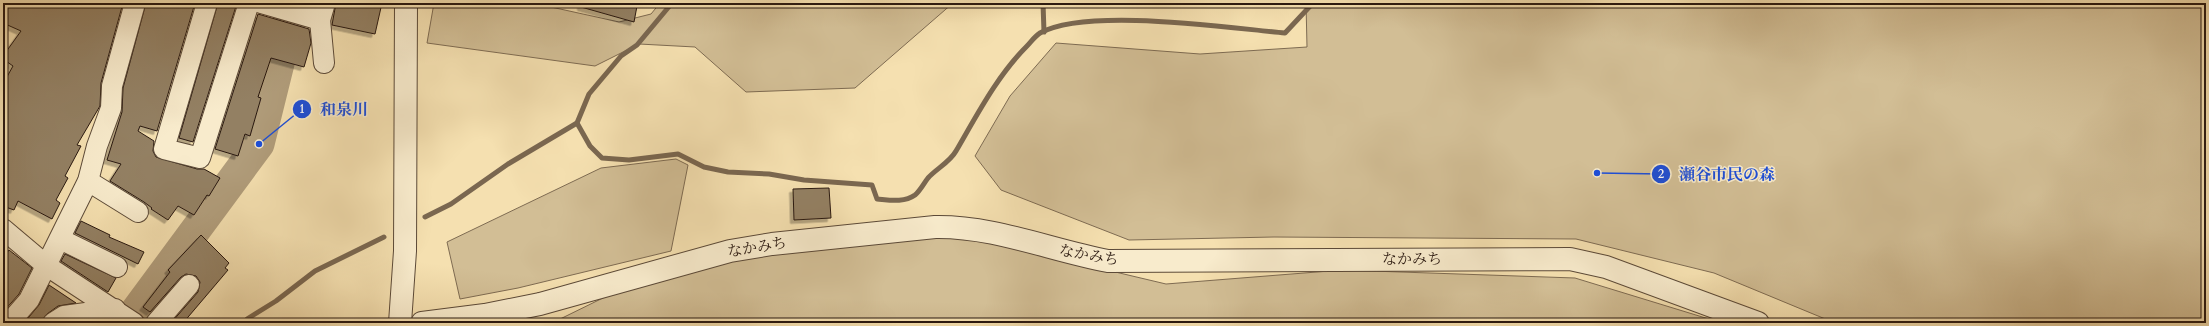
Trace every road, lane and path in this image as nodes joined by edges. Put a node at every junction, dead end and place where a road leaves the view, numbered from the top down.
1 (135, 3) edge
2 (207, 3) edge
3 (249, 3) edge
4 (261, 3) edge
5 (406, 3) edge
6 (289, 10) edge
7 (323, 11) edge
8 (324, 63) dead end
9 (88, 181) junction
10 (138, 212) dead end
11 (4, 233) edge
12 (60, 239) junction
13 (46, 266) junction
14 (117, 266) dead end
15 (189, 285) dead end
16 (122, 317) edge
17 (9, 323) edge
18 (52, 323) edge
19 (156, 323) edge
20 (400, 323) edge
21 (422, 323) edge
22 (1758, 323) edge

1 - 9 street
2 - 3 street
4 - 6 street
5 - 20 street
6 - 7 street
7 - 8 street
9 - 10 street
9 - 12 street
11 - 13 street
12 - 13 street
12 - 14 street
13 - 16 street
13 - 17 street
15 - 19 street
16 - 18 street
21 - 22 street, なかみち

